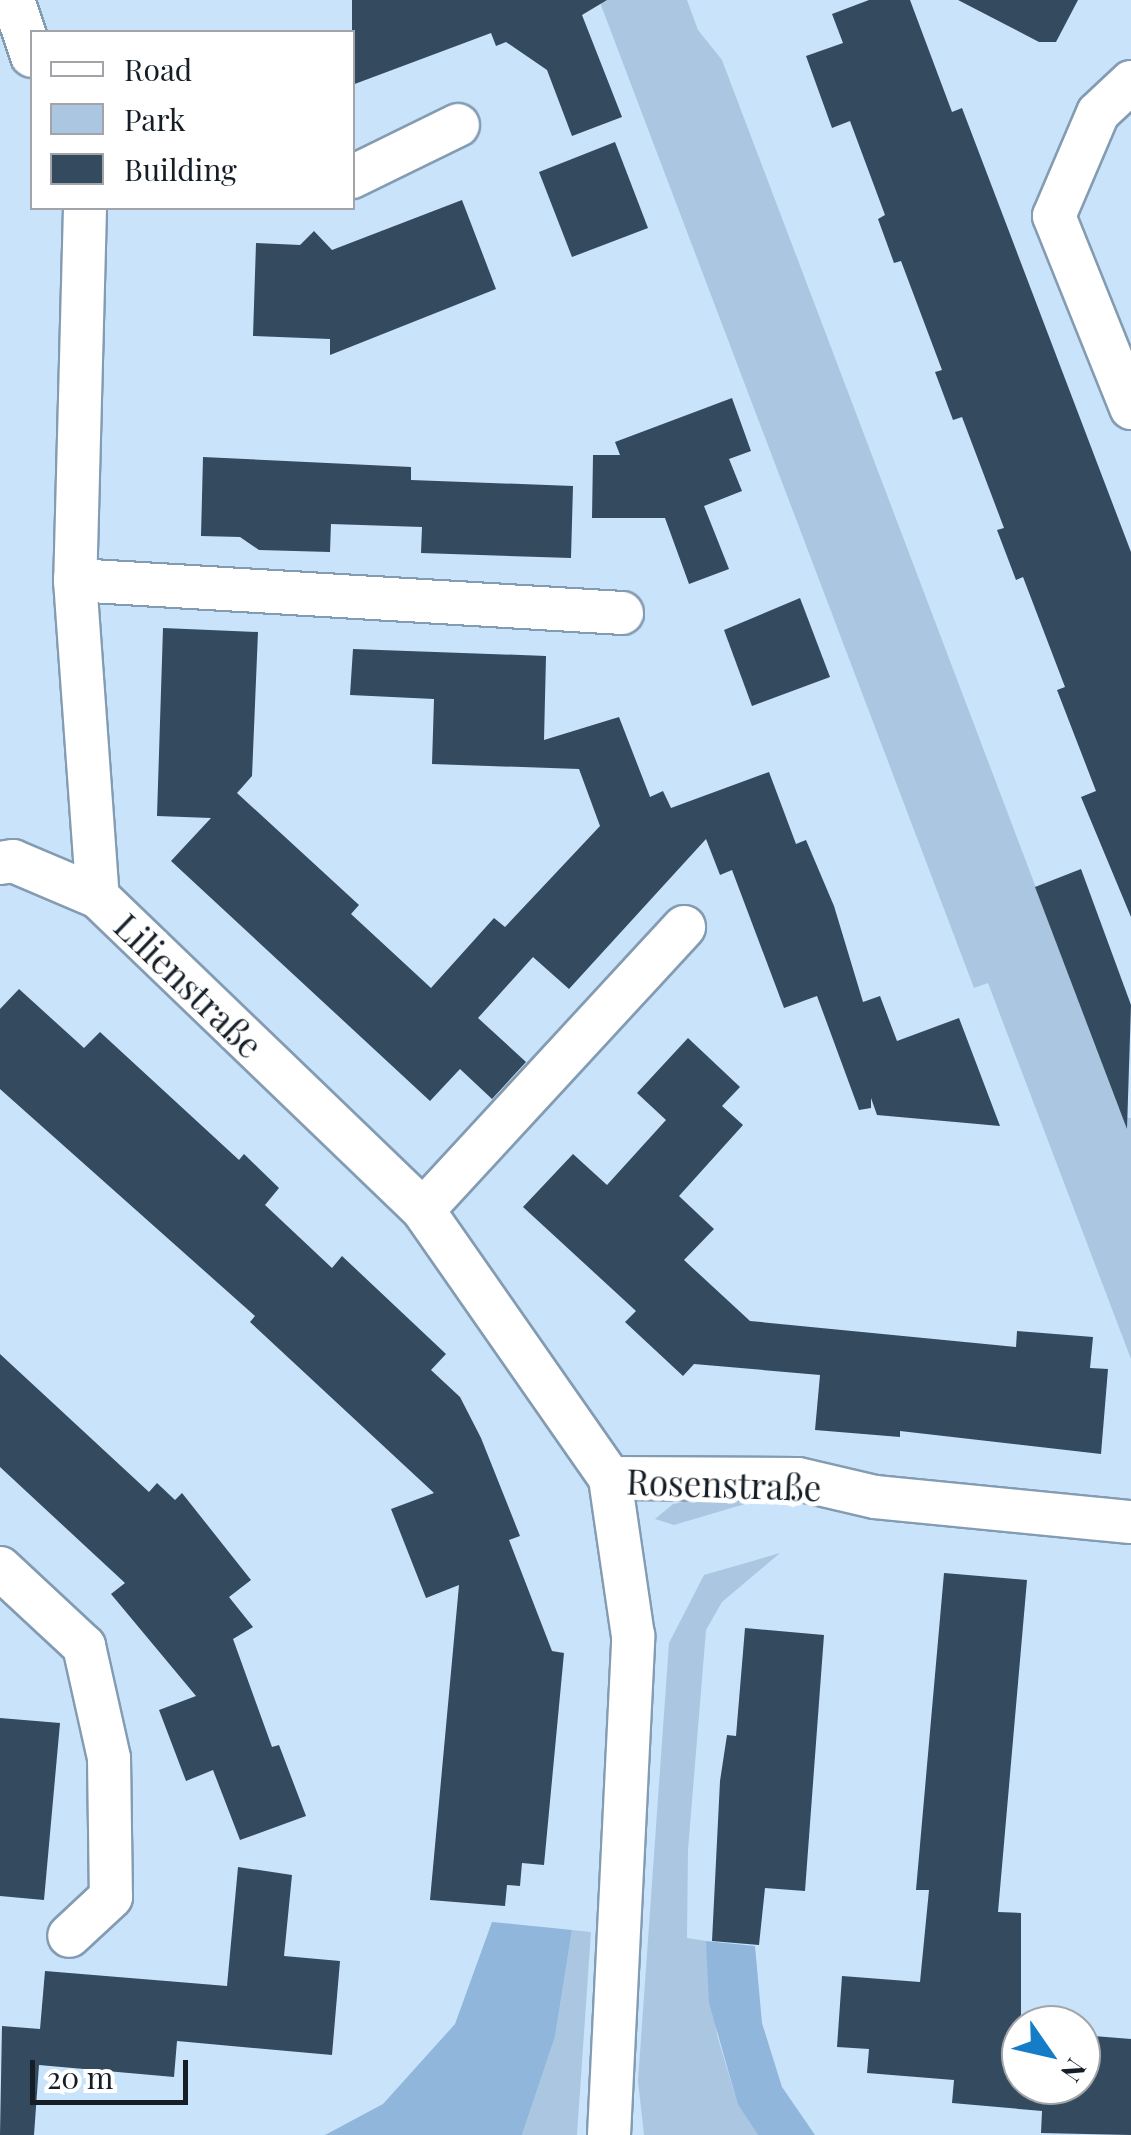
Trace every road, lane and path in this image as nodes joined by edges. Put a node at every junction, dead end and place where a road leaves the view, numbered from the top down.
1 (14, 0) edge
2 (30, 50) edge
3 (1131, 82) edge
4 (458, 125) dead end
5 (355, 175) edge
6 (86, 210) edge
7 (1131, 408) edge
8 (75, 580) junction
9 (622, 613) dead end
10 (0, 864) edge
11 (98, 897) junction
12 (684, 927) dead end
13 (422, 1210) junction
14 (610, 1478) junction
15 (1131, 1522) edge
16 (0, 1568) edge
17 (69, 1936) dead end
18 (609, 2135) edge

1 - 2 street
3 - 7 street
4 - 5 street
6 - 8 street, Lilienstraße
8 - 9 street
8 - 11 street, Lilienstraße
10 - 11 street
11 - 13 street, Lilienstraße
12 - 13 street
13 - 14 street, Lilienstraße
14 - 15 street, Rosenstraße
14 - 18 street, Rosenstraße
16 - 17 street

